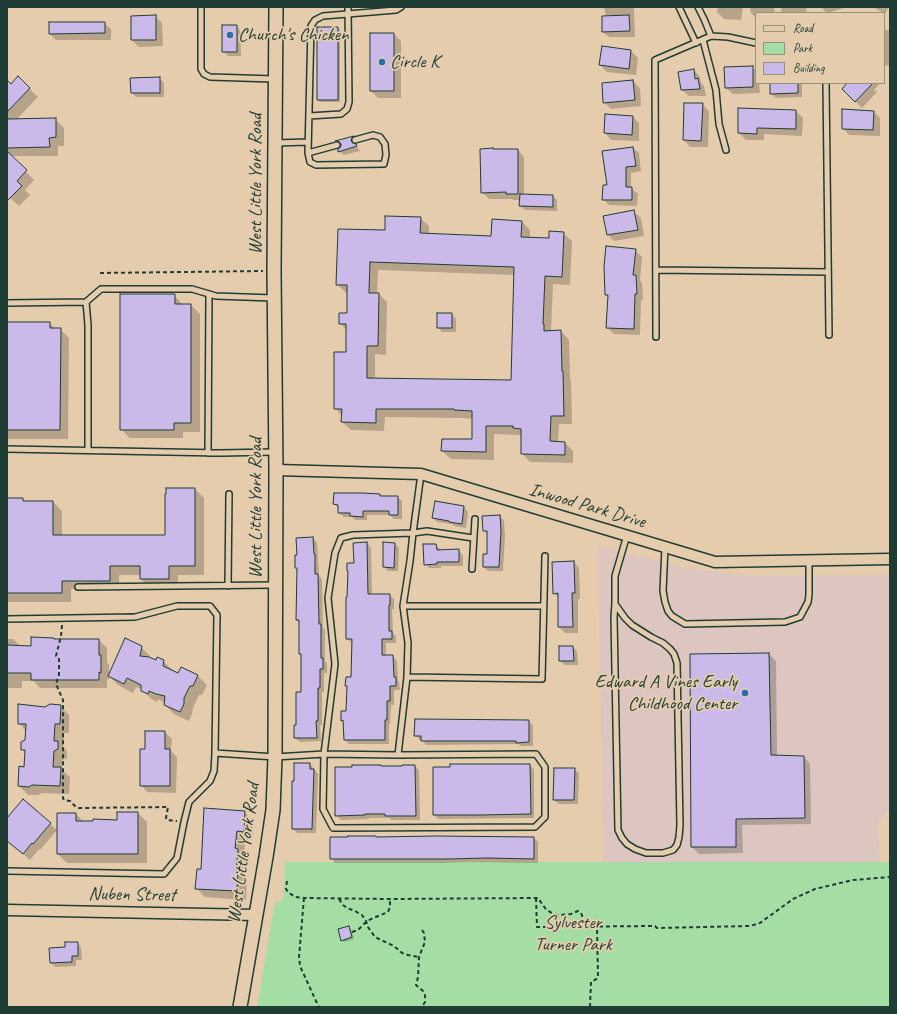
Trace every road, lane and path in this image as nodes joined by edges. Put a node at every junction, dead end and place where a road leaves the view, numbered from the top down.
1 (201, 7) edge
2 (276, 7) edge
3 (348, 7) edge
4 (401, 7) edge
5 (679, 7) edge
6 (698, 7) edge
7 (348, 14) junction
8 (711, 36) junction
9 (702, 40) junction
10 (696, 43) junction
11 (755, 44) edge
12 (275, 79) junction
13 (826, 84) edge
14 (308, 116) junction
15 (355, 140) dead end
16 (308, 142) junction
17 (275, 143) junction
18 (337, 145) dead end
19 (726, 150) dead end
20 (308, 153) junction
21 (656, 270) junction
22 (274, 271) junction
23 (828, 272) junction
24 (100, 273) dead end
25 (209, 294) junction
26 (274, 298) junction
27 (86, 302) junction
28 (7, 303) edge
29 (829, 335) dead end
30 (656, 337) dead end
31 (7, 449) edge
32 (88, 450) junction
33 (208, 452) junction
34 (276, 452) junction
35 (276, 470) junction
36 (421, 474) junction
37 (229, 494) dead end
38 (475, 519) dead end
39 (413, 533) junction
40 (627, 535) junction
41 (473, 538) junction
42 (664, 546) junction
43 (545, 556) dead end
44 (890, 560) edge
45 (809, 561) junction
46 (472, 569) dead end
47 (275, 585) junction
48 (228, 586) junction
49 (78, 587) dead end
50 (615, 604) junction
51 (403, 606) junction
52 (543, 606) junction
53 (62, 618) junction
54 (7, 619) edge
55 (407, 677) junction
56 (215, 753) junction
57 (324, 754) junction
58 (398, 755) junction
59 (275, 757) junction
60 (184, 822) junction
61 (7, 871) edge
62 (890, 876) edge
63 (287, 881) dead end
64 (304, 898) junction
65 (536, 898) junction
66 (339, 899) junction
67 (390, 899) junction
68 (7, 910) edge
69 (256, 914) junction
70 (366, 921) junction
71 (583, 927) junction
72 (597, 927) junction
73 (422, 930) dead end
74 (352, 932) dead end
75 (419, 957) junction
76 (423, 1005) dead end
77 (240, 1007) edge
78 (320, 1007) edge
79 (590, 1007) edge

1 - 12 lane
2 - 12 street, West Little York Road
3 - 7 lane
4 - 7 lane
5 - 10 lane
6 - 8 lane
7 - 14 lane
7 - 14 lane
8 - 9 lane
8 - 11 lane
9 - 10 lane
9 - 19 lane
10 - 21 lane
12 - 17 street, West Little York Road
13 - 23 lane
14 - 16 lane
15 - 20 lane
16 - 17 lane
16 - 20 lane
17 - 22 street, West Little York Road
18 - 20 lane
21 - 23 lane
21 - 30 lane
22 - 24 path
22 - 26 street, West Little York Road
23 - 29 lane
25 - 26 lane
25 - 27 lane
25 - 33 lane
26 - 34 street, West Little York Road
27 - 28 lane
27 - 32 lane
31 - 32 lane
32 - 33 lane
33 - 34 lane
34 - 35 street, West Little York Road
35 - 36 street, Inwood Park Drive
35 - 47 street, West Little York Road
36 - 39 lane
36 - 40 street, Inwood Park Drive
37 - 48 lane
38 - 41 lane
39 - 41 lane
39 - 51 lane
39 - 57 lane
40 - 42 street, Inwood Park Drive
40 - 50 lane
41 - 46 lane
42 - 45 street, Inwood Park Drive
42 - 45 lane
43 - 52 lane
44 - 45 street, Inwood Park Drive
47 - 48 lane
47 - 59 street, West Little York Road
48 - 49 lane
50 - 50 lane
51 - 52 lane
51 - 55 lane
52 - 55 lane
53 - 54 lane
53 - 56 lane
53 - 60 path
55 - 58 lane
56 - 59 lane
56 - 60 lane
57 - 58 lane
57 - 58 lane
57 - 59 lane
59 - 69 street, West Little York Road
60 - 61 lane
62 - 72 path
63 - 64 path
64 - 66 path
64 - 78 path
65 - 67 path
65 - 71 path
65 - 71 path
66 - 67 path
66 - 70 path
67 - 70 path
68 - 69 street, Nuben Street
69 - 77 street, West Little York Road
70 - 74 path
70 - 75 path
71 - 72 path
72 - 79 path
73 - 75 path
75 - 76 path

